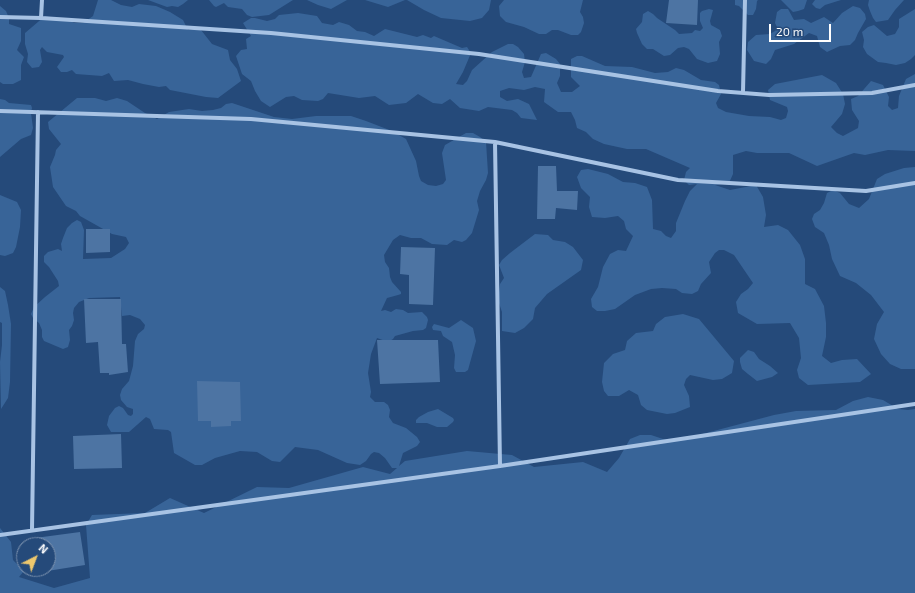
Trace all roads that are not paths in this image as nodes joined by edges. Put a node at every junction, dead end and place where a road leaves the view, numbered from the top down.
1 (42, 0) edge
2 (745, 0) edge
3 (0, 17) edge
4 (41, 18) junction
5 (915, 85) edge
6 (743, 92) junction
7 (0, 111) edge
8 (38, 112) junction
9 (495, 142) junction
10 (915, 183) edge
11 (915, 404) edge
12 (500, 466) junction
13 (32, 529) junction
14 (0, 535) edge

1 - 4 street
2 - 6 street
3 - 4 street
4 - 6 street
5 - 6 street
7 - 8 street
8 - 9 street
8 - 13 street
9 - 10 street
9 - 12 street
11 - 12 street
12 - 13 street
13 - 14 street

